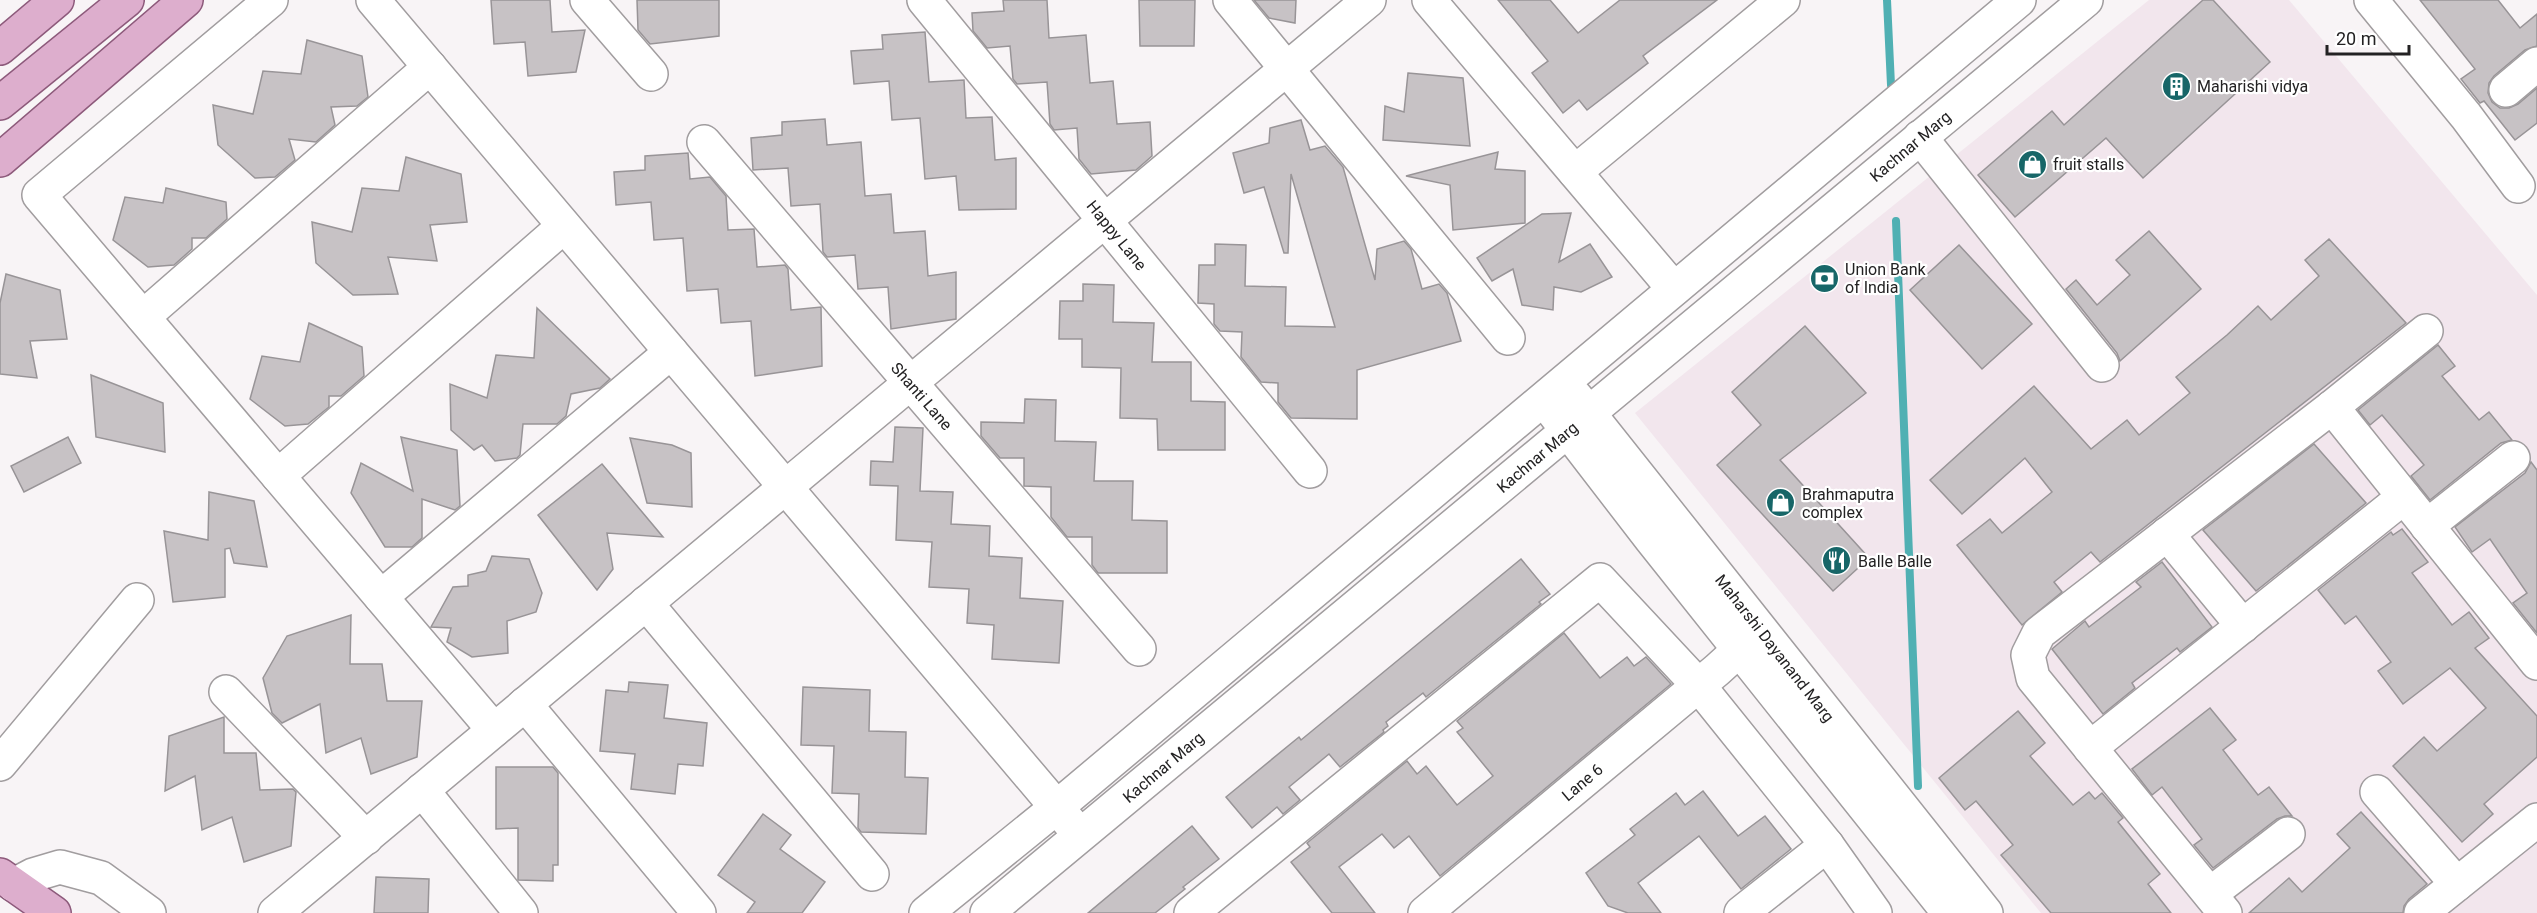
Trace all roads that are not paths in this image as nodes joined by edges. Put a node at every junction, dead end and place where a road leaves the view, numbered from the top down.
1 (57, 0) edge
2 (127, 0) edge
3 (186, 0) edge
4 (271, 0) edge
5 (373, 0) edge
6 (587, 0) edge
7 (924, 0) edge
8 (1230, 0) edge
9 (1368, 0) edge
10 (1429, 0) edge
11 (1784, 0) edge
12 (2019, 0) edge
13 (2086, 0) edge
14 (2371, 0) edge
15 (0, 48) edge
16 (2537, 64) edge
17 (430, 67) junction
18 (1287, 68) junction
19 (651, 74) dead end
20 (2506, 90) dead end
21 (0, 103) edge
22 (1920, 137) junction
23 (704, 142) dead end
24 (0, 160) edge
25 (1575, 172) junction
26 (2518, 186) dead end
27 (1105, 220) junction
28 (564, 226) junction
29 (1674, 289) junction
30 (143, 317) junction
31 (2426, 331) dead end
32 (1508, 338) dead end
33 (671, 352) junction
34 (2102, 365) dead end
35 (910, 382) junction
36 (1553, 391) junction
37 (2332, 407) junction
38 (1578, 422) junction
39 (2513, 458) dead end
40 (1310, 471) dead end
41 (278, 476) junction
42 (786, 487) junction
43 (2404, 497) junction
44 (2427, 526) junction
45 (2167, 534) junction
46 (381, 597) junction
47 (137, 600) dead end
48 (646, 603) junction
49 (2243, 626) junction
50 (1139, 649) dead end
51 (1739, 650) junction
52 (2537, 663) edge
53 (1698, 686) junction
54 (226, 692) dead end
55 (525, 704) junction
56 (494, 730) junction
57 (2090, 748) junction
58 (0, 764) edge
59 (422, 790) junction
60 (2378, 792) dead end
61 (1057, 807) junction
62 (2537, 820) edge
63 (2288, 834) dead end
64 (1081, 836) junction
65 (366, 838) junction
66 (1827, 845) junction
67 (872, 874) dead end
68 (7, 880) edge
69 (2457, 884) junction
70 (2218, 904) edge
71 (54, 913) edge
72 (149, 913) edge
73 (275, 913) edge
74 (521, 913) edge
75 (699, 913) edge
76 (926, 913) edge
77 (987, 913) edge
78 (1191, 913) edge
79 (1425, 913) edge
80 (1741, 913) edge
81 (1875, 913) edge
82 (1949, 913) edge
83 (1986, 913) edge
84 (2421, 913) edge

1 - 15 main road
2 - 21 main road
3 - 24 main road
4 - 30 street
5 - 17 street
6 - 19 street
7 - 27 street, Happy Lane
8 - 18 street
9 - 18 street
10 - 25 street
11 - 25 street
12 - 29 street
13 - 22 street, Kachnar Marg
14 - 26 street
16 - 20 street
17 - 28 street
17 - 30 street
18 - 27 street
18 - 32 street
22 - 34 street
22 - 38 street, Kachnar Marg
23 - 35 street, Shanti Lane
25 - 29 street
27 - 35 street
27 - 40 street, Happy Lane
28 - 33 street
28 - 41 street
29 - 36 street
30 - 41 street
31 - 37 street
33 - 42 street
33 - 46 street
35 - 42 street
35 - 50 street, Shanti Lane
36 - 38 street, Maharshi Dayanand Marg
36 - 61 street
37 - 43 street
37 - 45 street
38 - 51 street, Maharshi Dayanand Marg
38 - 64 street, Kachnar Marg
38 - 83 street, Maharshi Dayanand Marg
39 - 44 street
41 - 46 street
42 - 48 street
42 - 61 street
43 - 44 street
43 - 49 street
44 - 52 street
45 - 49 street
45 - 57 street
46 - 56 street
47 - 58 street
48 - 55 street
48 - 67 street
49 - 57 street
51 - 53 street, Lane 6
51 - 82 street, Maharshi Dayanand Marg
53 - 66 street
53 - 78 street
53 - 79 street, Lane 6
54 - 65 street
55 - 56 street
55 - 75 street
56 - 59 street
57 - 70 street
59 - 65 street
59 - 74 street
60 - 69 street
61 - 64 street
61 - 76 street
62 - 69 street
63 - 70 street
64 - 77 street, Kachnar Marg
65 - 73 street
66 - 80 street
66 - 81 street
68 - 71 main road
68 - 72 street
69 - 84 street

